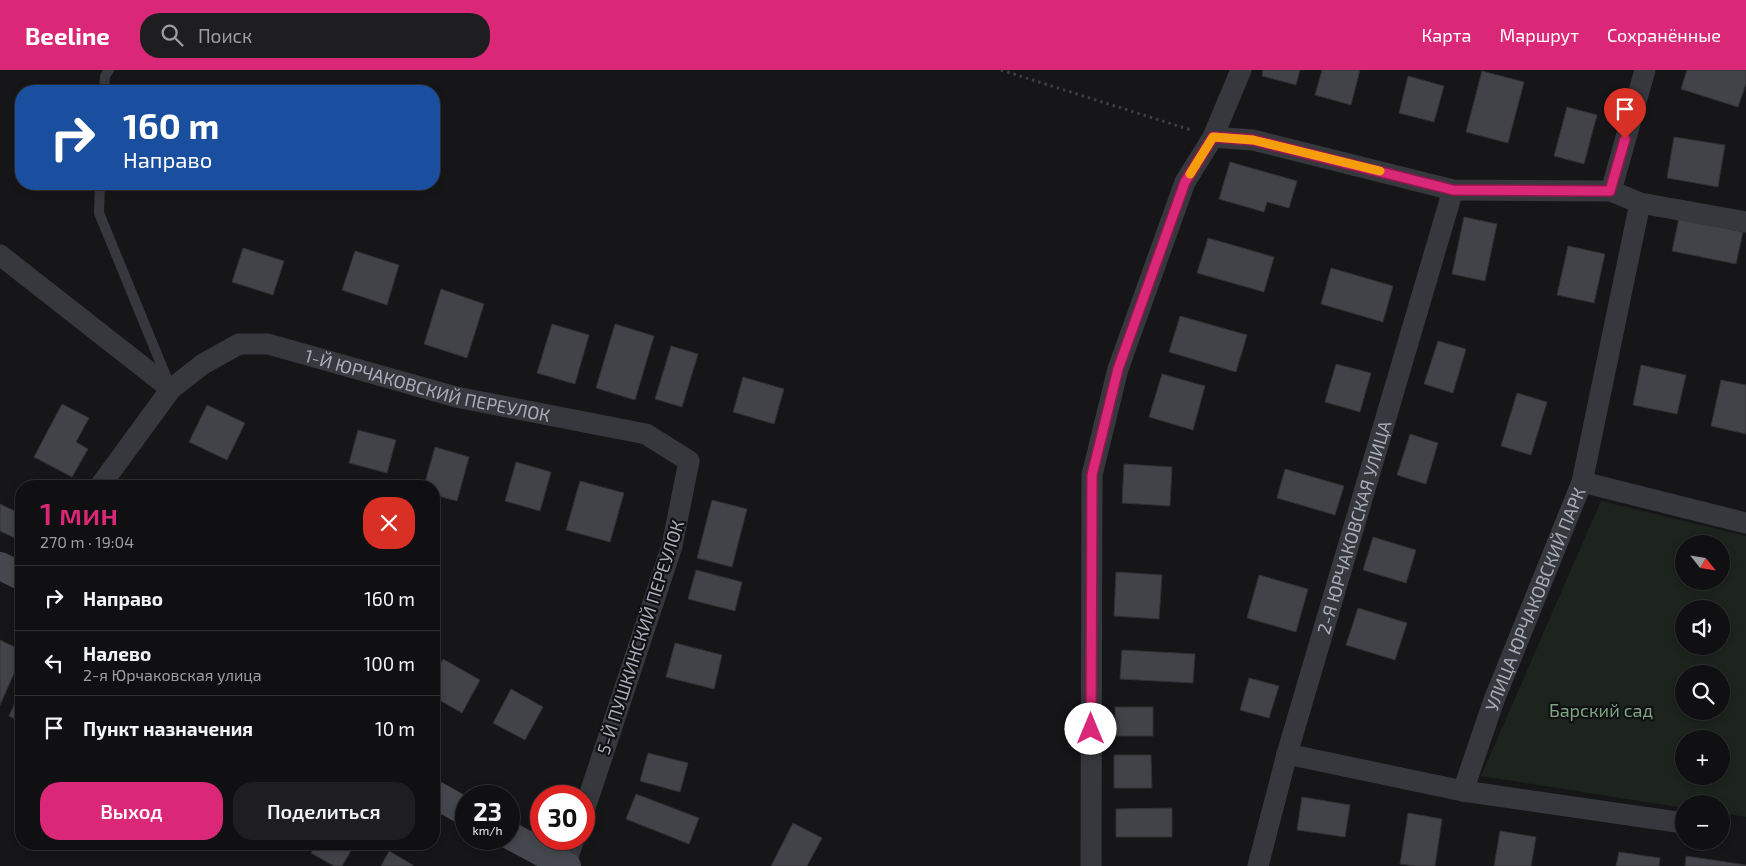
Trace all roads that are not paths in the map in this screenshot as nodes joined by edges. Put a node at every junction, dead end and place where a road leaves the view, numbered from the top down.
1 (109, 70) edge
2 (1241, 70) edge
3 (1645, 70) edge
4 (104, 85) edge
5 (1213, 137) junction
6 (100, 190) edge
7 (1453, 190) junction
8 (1610, 191) junction
9 (1640, 203) junction
10 (1746, 222) edge
11 (0, 255) edge
12 (171, 389) junction
13 (690, 461) joint
14 (104, 480) edge
15 (1582, 482) junction
16 (1746, 523) edge
17 (0, 566) edge
18 (15, 573) edge
19 (1287, 754) junction
20 (593, 785) edge
21 (1463, 791) junction
22 (440, 797) edge
23 (455, 806) edge
24 (1675, 822) edge
25 (520, 841) edge
26 (571, 850) edge
27 (566, 866) edge
28 (1091, 866) edge
29 (1258, 866) edge

1 - 4 lane
2 - 5 street
3 - 8 street
5 - 7 street
5 - 28 street
6 - 12 lane
7 - 8 street
7 - 19 street, 2-Я ЮРЧАКОВСКАЯ УЛИЦА
8 - 9 street
9 - 10 street
9 - 15 street
11 - 12 street
12 - 13 street, 1-Й ЮРЧАКОВСКИЙ ПЕРЕУЛОК
12 - 14 street, 1-Й ЮРЧАКОВСКИЙ ПЕРЕУЛОК
13 - 20 street, 5-Й ПУШКИНСКИЙ ПЕРЕУЛОК
15 - 16 street, УЛИЦА ЮРЧАКОВСКИЙ ПАРК
15 - 21 street, УЛИЦА ЮРЧАКОВСКИЙ ПАРК
17 - 18 main road
19 - 21 street
19 - 29 street, 2-Я ЮРЧАКОВСКАЯ УЛИЦА
21 - 24 street
22 - 23 main road
25 - 27 main road
26 - 27 street

